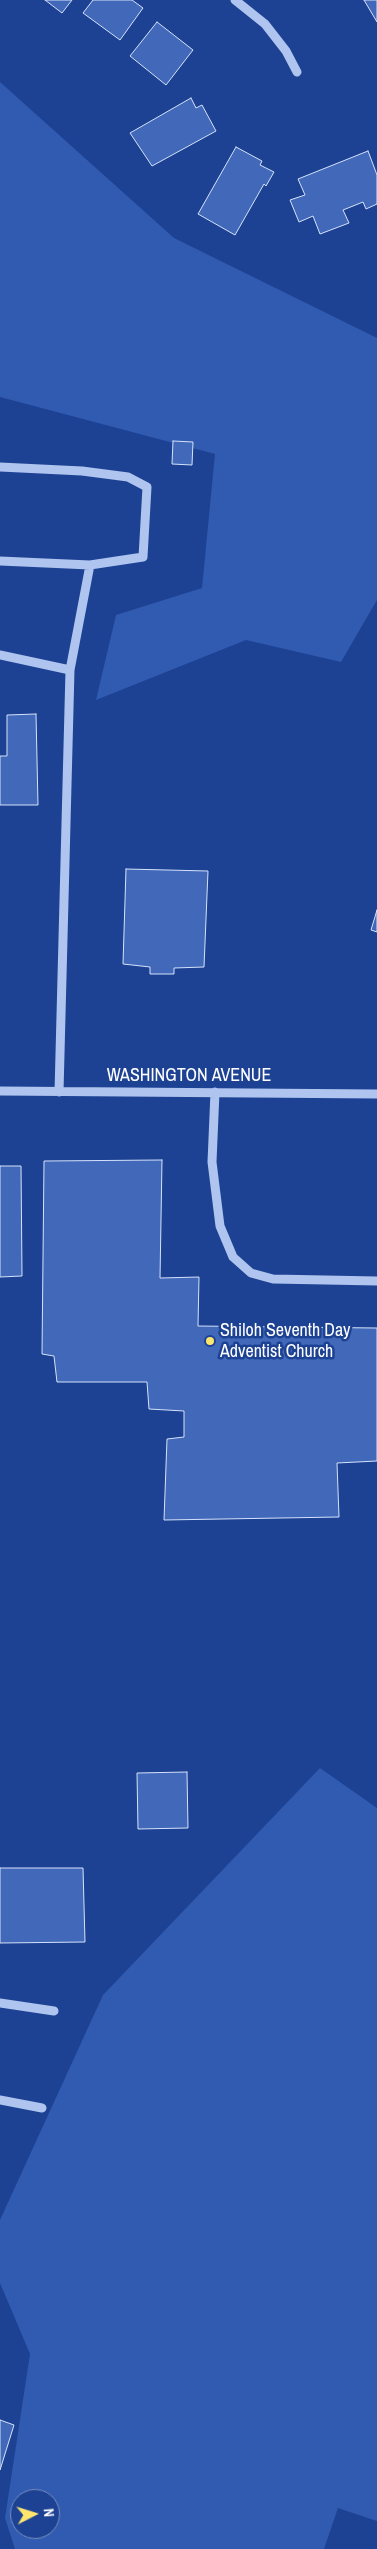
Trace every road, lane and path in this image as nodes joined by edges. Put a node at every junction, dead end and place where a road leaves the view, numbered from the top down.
1 (235, 0) edge
2 (297, 72) dead end
3 (0, 467) edge
4 (0, 561) edge
5 (90, 566) junction
6 (0, 655) edge
7 (70, 670) junction
8 (0, 1091) edge
9 (59, 1092) junction
10 (215, 1092) junction
11 (377, 1094) edge
12 (377, 1281) edge
13 (0, 2003) edge
14 (54, 2011) dead end
15 (0, 2100) edge
16 (42, 2108) dead end

1 - 2 street
3 - 5 street
4 - 5 street
5 - 7 street
6 - 7 street
7 - 9 street
8 - 9 street, WASHINGTON AVENUE
9 - 10 street, WASHINGTON AVENUE
10 - 11 street, WASHINGTON AVENUE
10 - 12 street
13 - 14 street
15 - 16 street

